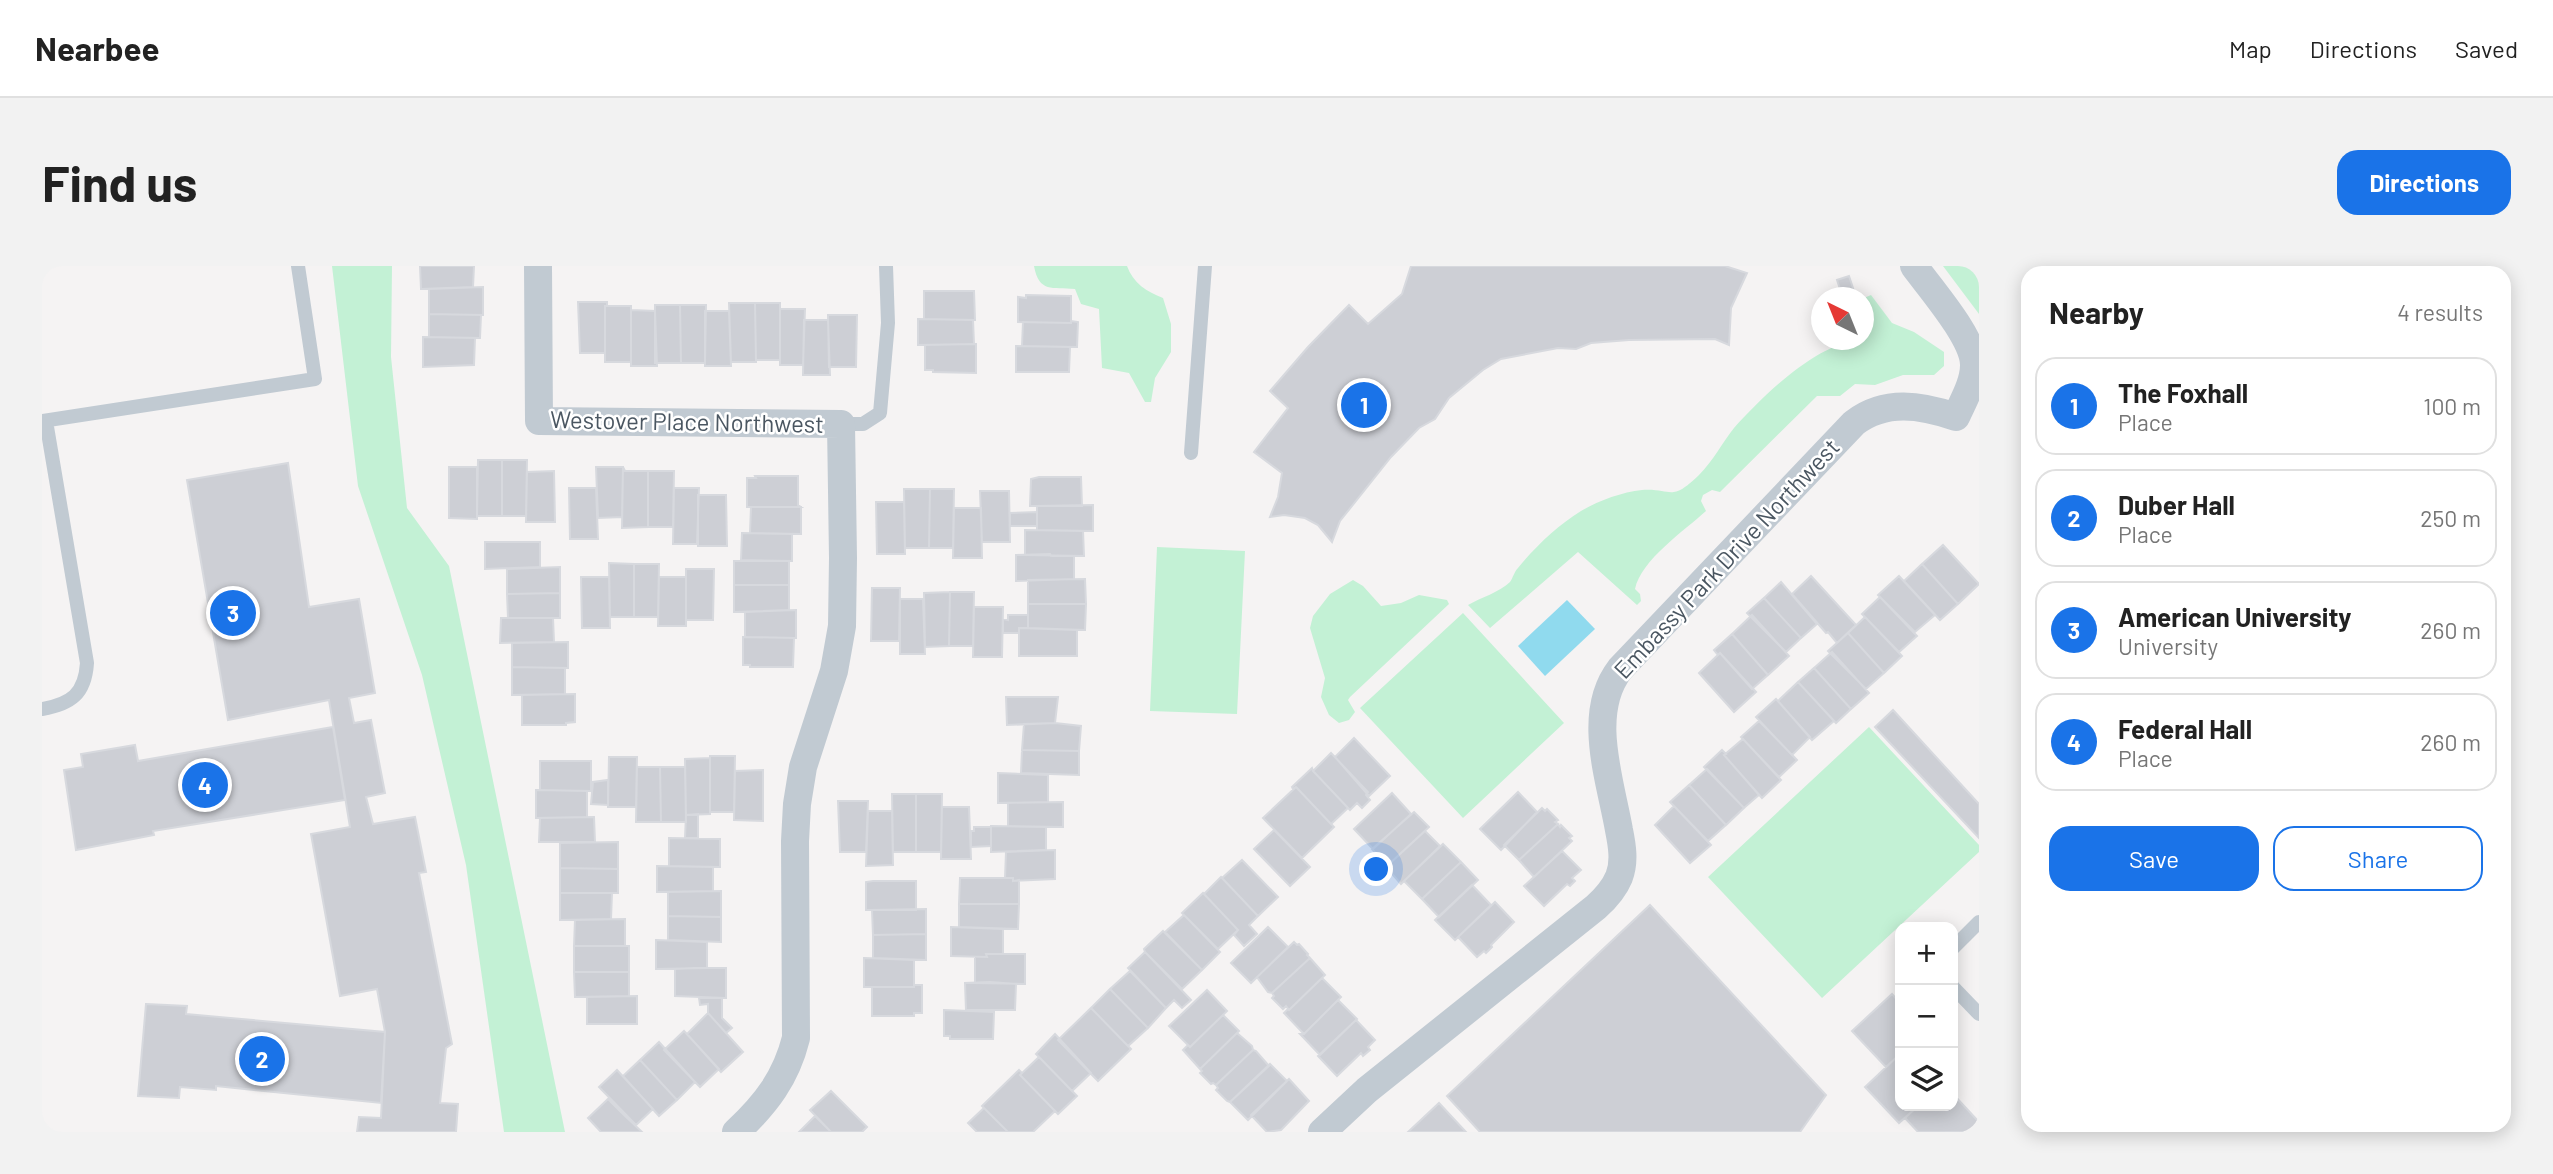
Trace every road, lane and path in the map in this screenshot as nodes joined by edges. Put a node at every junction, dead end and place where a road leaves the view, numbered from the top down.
1 (298, 266) edge
2 (538, 266) edge
3 (886, 266) edge
4 (1205, 266) edge
5 (1914, 266) edge
6 (44, 421) edge
7 (841, 424) junction
8 (1191, 453) dead end
9 (42, 709) edge
10 (1979, 922) edge
11 (1958, 943) edge
12 (1958, 992) edge
13 (1979, 1014) edge
14 (736, 1132) edge
15 (1322, 1132) edge

1 - 6 lane
2 - 7 street, Westover Place Northwest
3 - 7 lane
4 - 8 lane
5 - 15 street, Embassy Park Drive Northwest
6 - 9 lane
7 - 14 street, Westover Place Northwest
10 - 11 lane
12 - 13 lane

